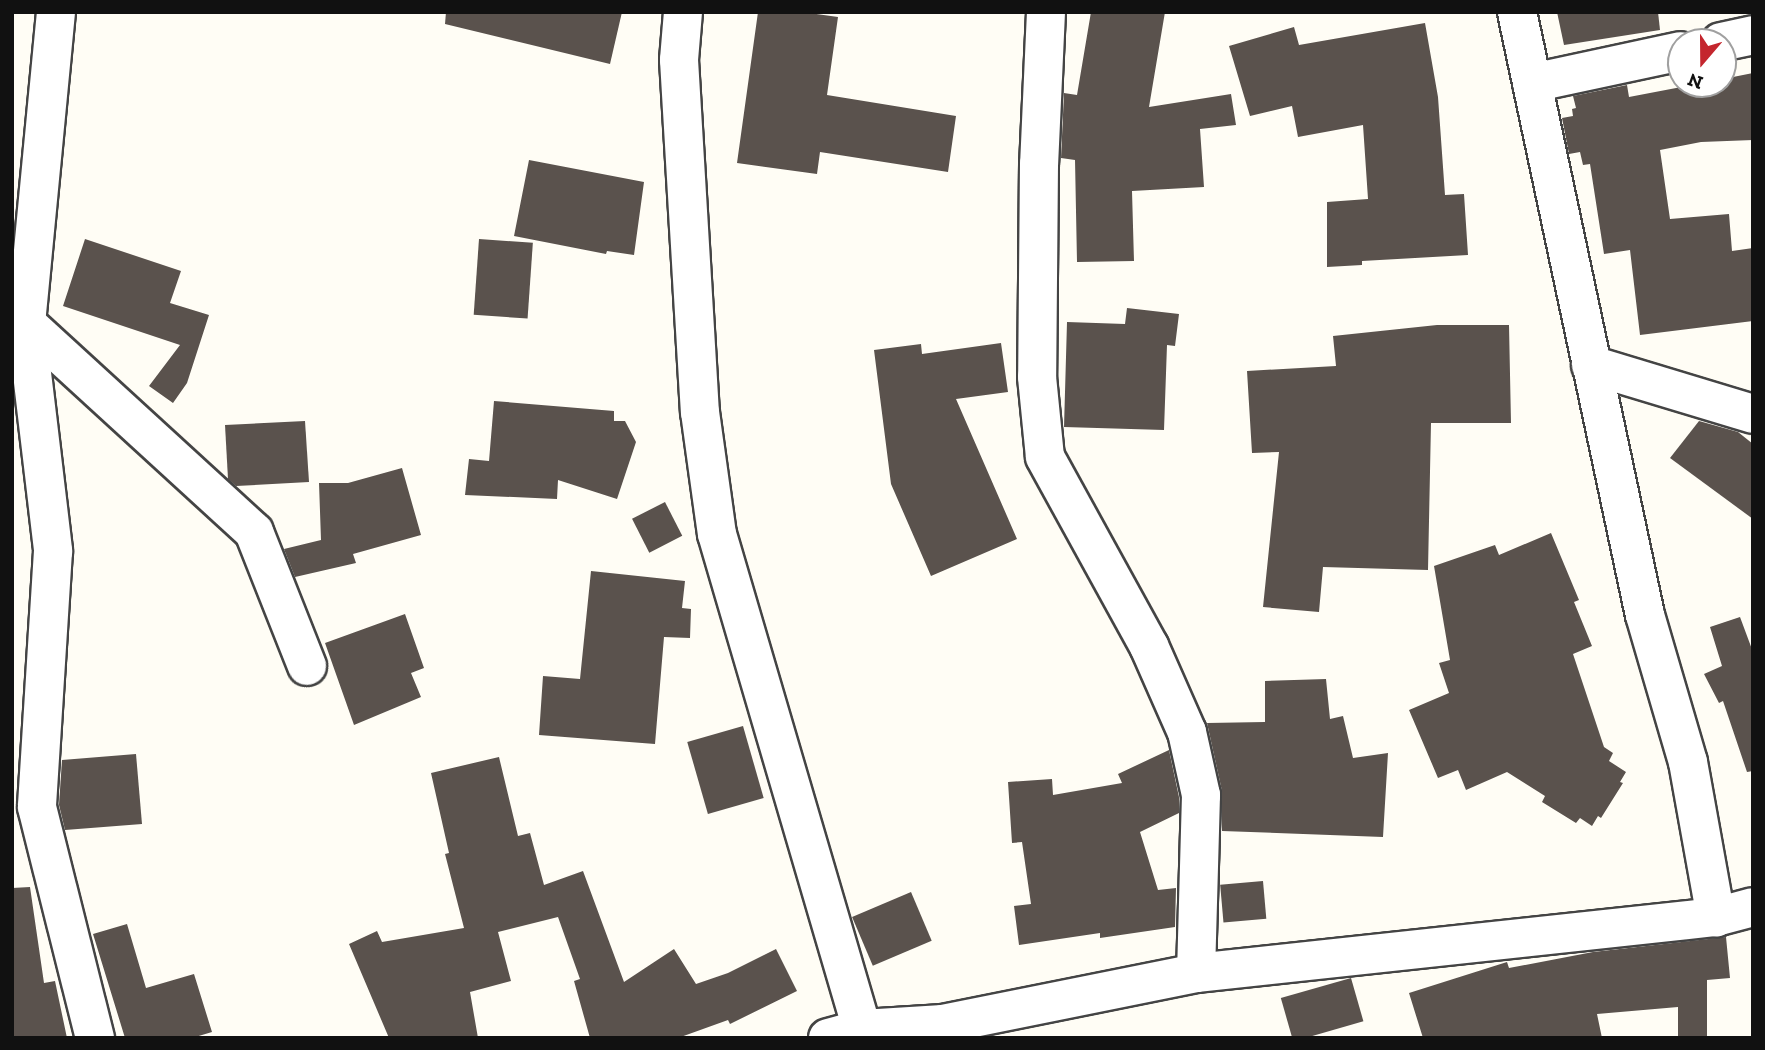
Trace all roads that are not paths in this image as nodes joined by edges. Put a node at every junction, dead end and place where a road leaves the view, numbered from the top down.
1 (56, 12) edge
2 (683, 12) edge
3 (1046, 12) edge
4 (1517, 12) edge
5 (1667, 54) edge
6 (1532, 83) junction
7 (27, 168) edge
8 (26, 323) junction
9 (1591, 365) junction
10 (1753, 414) edge
11 (307, 666) dead end
12 (1753, 907) edge
13 (1716, 917) junction
14 (1196, 973) junction
15 (945, 1031) edge
16 (845, 1033) edge
17 (95, 1038) edge

1 - 7 street
2 - 16 street
3 - 14 street
4 - 6 street
5 - 6 street
6 - 9 street
7 - 8 street
8 - 11 street
8 - 17 street
9 - 10 street
9 - 13 street
12 - 13 street
13 - 14 street
14 - 15 street
15 - 16 street

